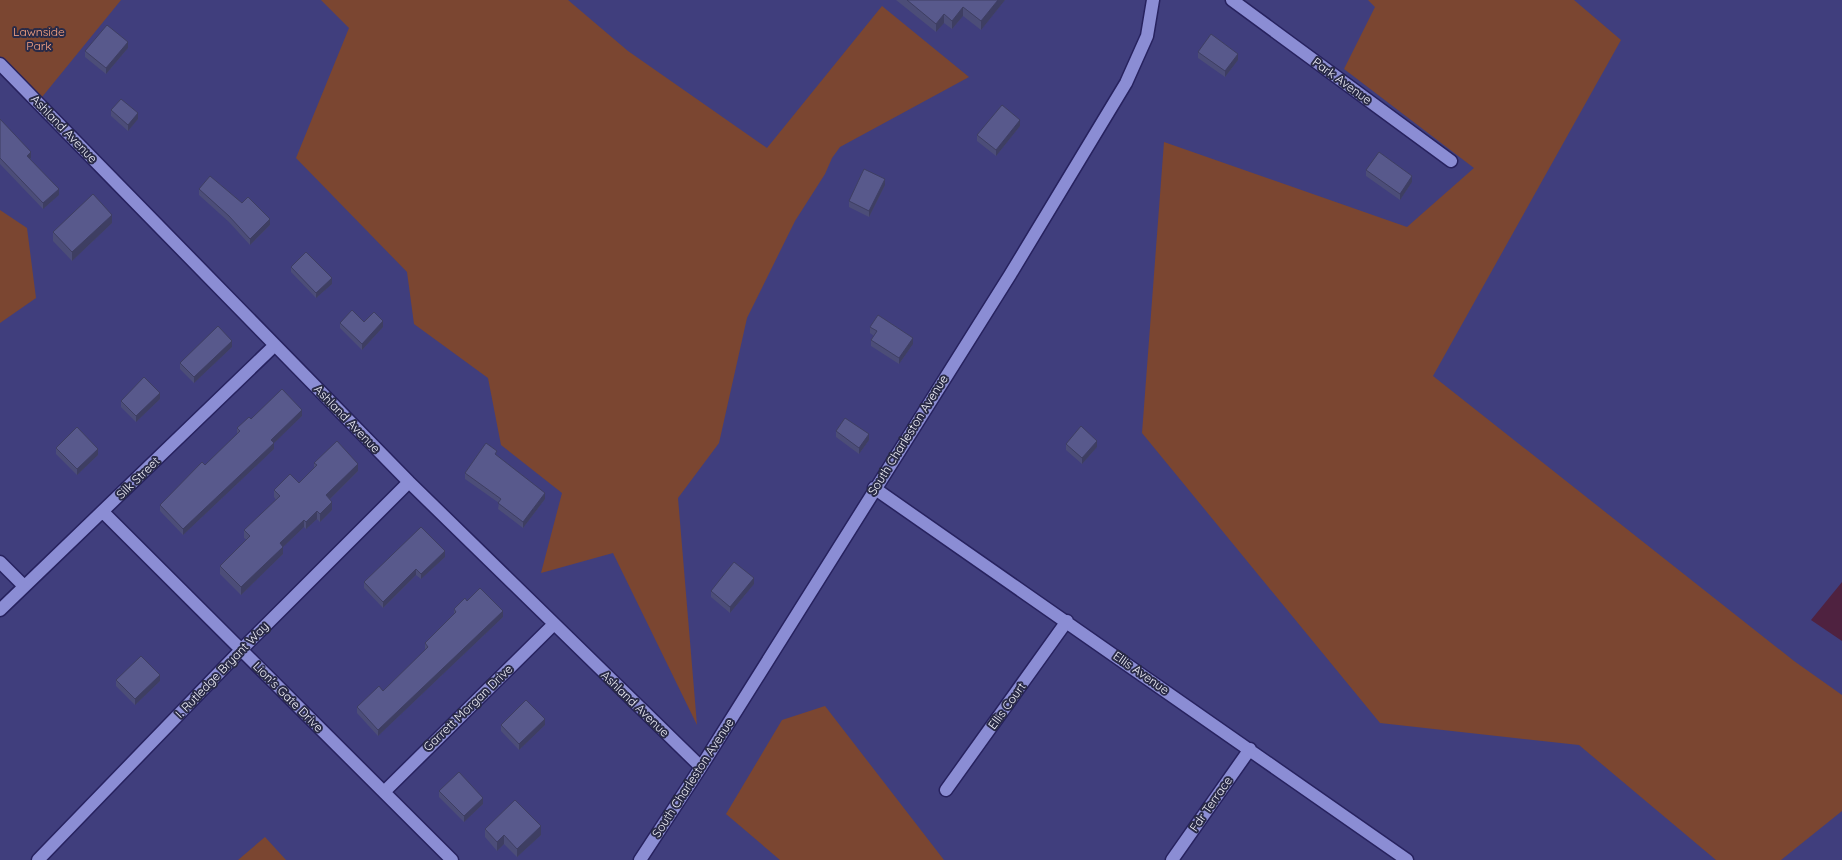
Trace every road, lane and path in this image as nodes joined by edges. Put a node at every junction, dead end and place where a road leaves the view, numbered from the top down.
1 (1152, 0) edge
2 (1232, 0) edge
3 (0, 64) edge
4 (1451, 162) dead end
5 (275, 345) junction
6 (408, 482) junction
7 (874, 488) junction
8 (103, 512) junction
9 (0, 562) edge
10 (24, 586) junction
11 (0, 610) edge
12 (1068, 621) junction
13 (553, 625) junction
14 (241, 650) junction
15 (1250, 749) junction
16 (701, 767) junction
17 (946, 790) dead end
18 (384, 792) junction
19 (38, 860) edge
20 (452, 860) edge
21 (640, 860) edge
22 (1172, 860) edge
23 (1407, 860) edge

1 - 7 street, South Charleston Avenue
2 - 4 street, Park Avenue
3 - 5 street, Ashland Avenue
5 - 6 street, Ashland Avenue
5 - 8 street, Silk Street
6 - 13 street, Ashland Avenue
6 - 14 street, I. Rutledge Bryant Way
7 - 12 street, Ellis Avenue
7 - 16 street, South Charleston Avenue
8 - 10 street, Silk Street
8 - 14 street, Lion's Gate Drive
9 - 10 street
10 - 11 street, Silk Street
12 - 15 street, Ellis Avenue
12 - 17 street, Ellis Court
13 - 16 street, Ashland Avenue
13 - 18 street, Garrett Morgan Drive
14 - 18 street, Lion's Gate Drive
14 - 19 street, I. Rutledge Bryant Way
15 - 22 street, Fdr Terrace
15 - 23 street, Ellis Avenue
16 - 21 street, South Charleston Avenue
18 - 20 street, Lion's Gate Drive

